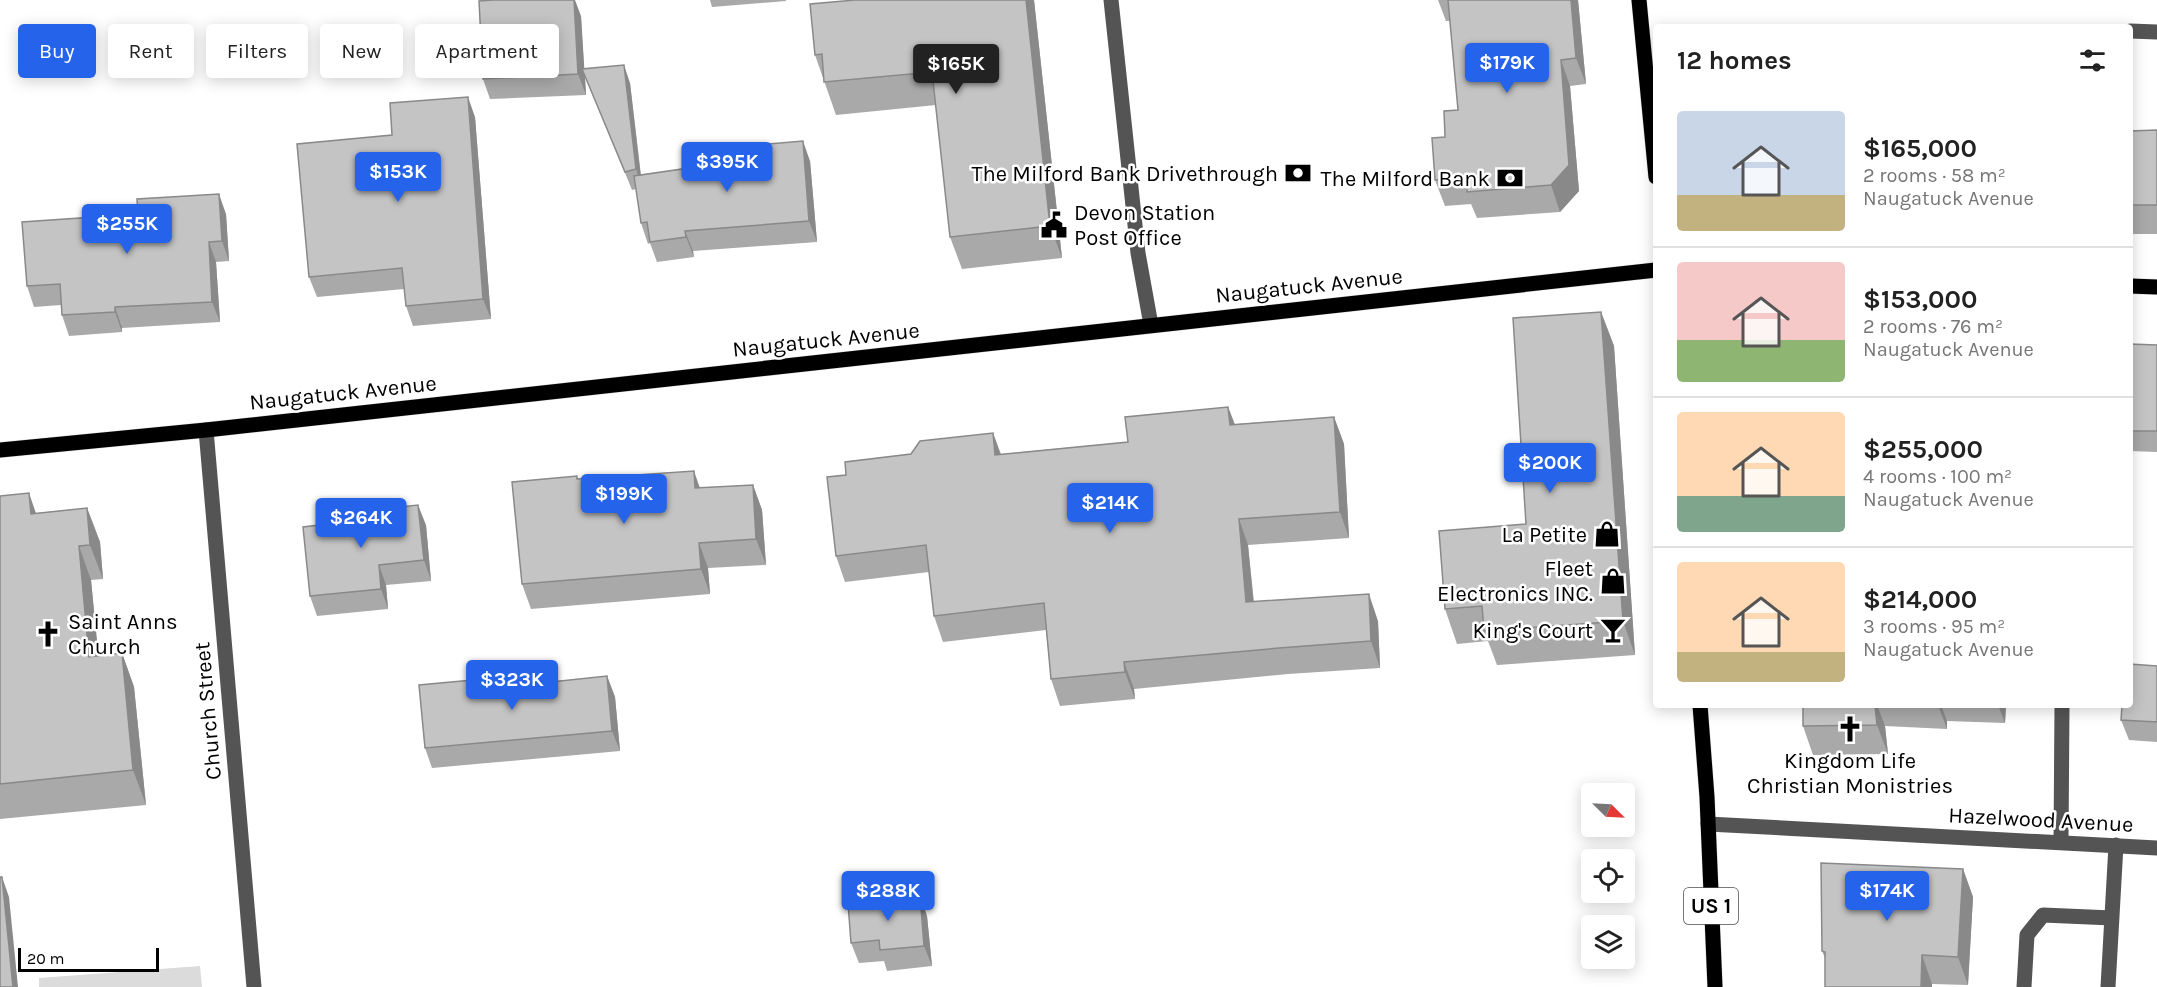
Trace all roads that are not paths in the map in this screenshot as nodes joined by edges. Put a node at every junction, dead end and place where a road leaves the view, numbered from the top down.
1 (1111, 0) edge
2 (1640, 0) edge
3 (2133, 31) edge
4 (2157, 32) edge
5 (1653, 144) edge
6 (1653, 270) edge
7 (2133, 286) edge
8 (2157, 286) edge
9 (1151, 325) junction
10 (206, 430) junction
11 (0, 450) edge
12 (1700, 708) edge
13 (2062, 708) edge
14 (1707, 824) junction
15 (2061, 842) junction
16 (2116, 845) junction
17 (2157, 848) edge
18 (2112, 918) junction
19 (254, 987) edge
20 (1715, 987) edge
21 (2024, 987) edge
22 (2108, 987) edge

1 - 9 street
2 - 5 main road
3 - 4 street
6 - 9 main road, Naugatuck Avenue
7 - 8 main road
9 - 10 main road, Naugatuck Avenue
10 - 11 main road, Naugatuck Avenue
10 - 19 street, Church Street
12 - 14 main road, US 1
13 - 15 street
14 - 15 street, Hazelwood Avenue
14 - 20 main road, US 1
15 - 16 street, Hazelwood Avenue
16 - 17 street, Hazelwood Avenue
16 - 18 street
18 - 21 street
18 - 22 street

